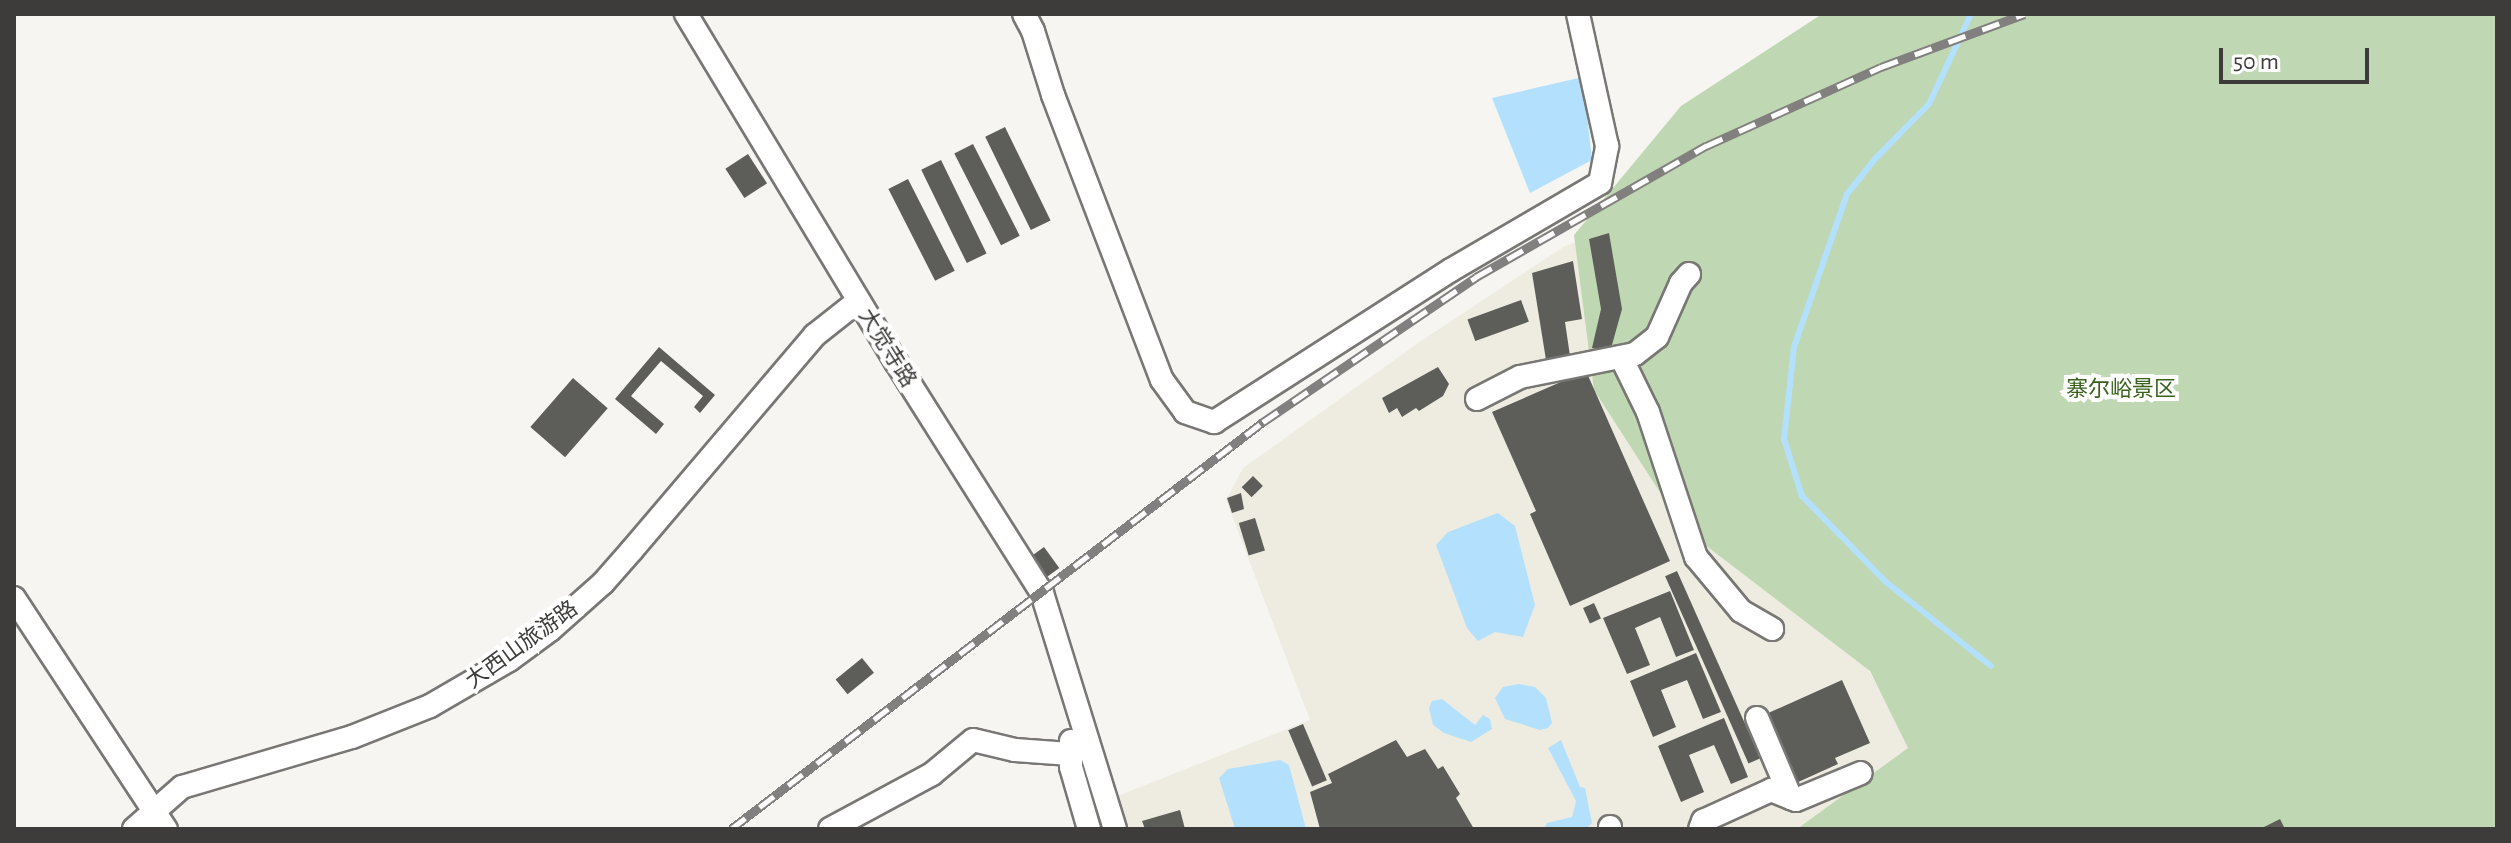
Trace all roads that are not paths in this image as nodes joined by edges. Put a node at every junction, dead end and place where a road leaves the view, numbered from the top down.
1 (686, 14) edge
2 (1024, 14) edge
3 (1578, 14) edge
4 (1689, 274) dead end
5 (858, 301) junction
6 (1621, 357) junction
7 (1477, 399) dead end
8 (14, 598) edge
9 (1772, 629) dead end
10 (1070, 688) junction
11 (1757, 718) dead end
12 (1070, 754) junction
13 (1861, 773) dead end
14 (1791, 798) junction
15 (153, 810) junction
16 (134, 829) edge
17 (166, 829) edge
18 (830, 829) edge
19 (1089, 829) edge
20 (1115, 829) edge
21 (1700, 829) edge

1 - 5 street, 大觉寺路
2 - 3 street
4 - 6 street
5 - 10 street, 大觉寺路
5 - 15 street, 大西山旅游路
6 - 7 street
6 - 9 street
8 - 15 street
10 - 12 street, 大觉寺路
10 - 20 street, 大觉寺路
11 - 14 street
12 - 18 street
12 - 19 street, 大觉寺路
13 - 14 street
14 - 21 street
15 - 16 street, 大西山旅游路
15 - 17 street

